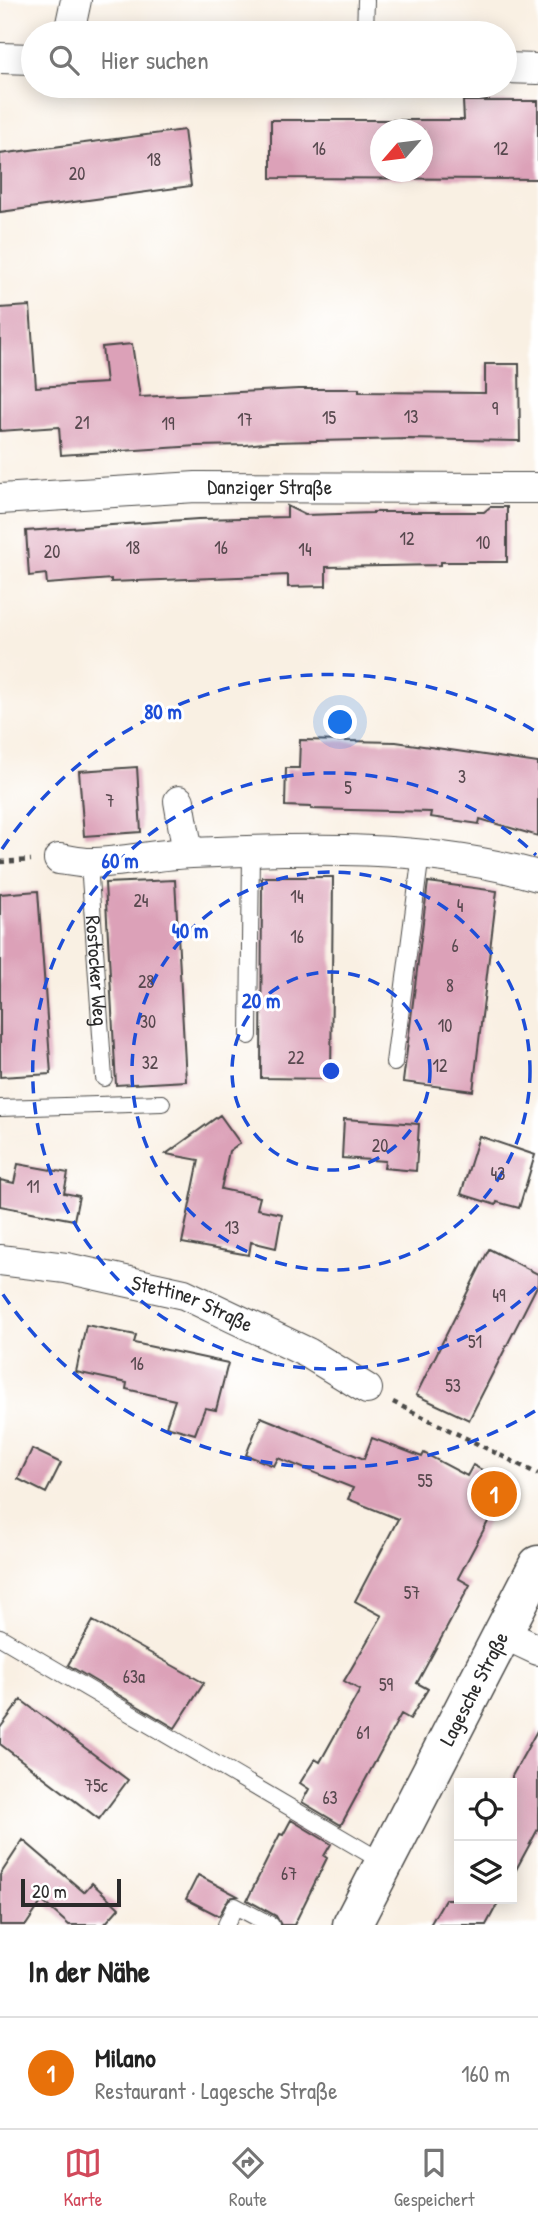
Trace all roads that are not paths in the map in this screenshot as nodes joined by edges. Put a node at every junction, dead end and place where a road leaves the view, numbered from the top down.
1 (76, 0) edge
2 (366, 0) edge
3 (72, 21) edge
4 (365, 21) edge
5 (0, 58) edge
6 (21, 59) edge
7 (517, 68) edge
8 (538, 69) edge
9 (538, 488) edge
10 (0, 499) edge
11 (179, 801) dead end
12 (251, 851) junction
13 (188, 853) junction
14 (421, 854) junction
15 (59, 859) dead end
16 (89, 863) junction
17 (538, 876) edge
18 (249, 1036) dead end
19 (394, 1063) dead end
20 (104, 1078) dead end
21 (162, 1103) dead end
22 (0, 1108) edge
23 (0, 1261) edge
24 (367, 1389) road end
25 (538, 1565) edge
26 (504, 1634) junction
27 (0, 1637) edge
28 (538, 1650) edge
29 (383, 1862) junction
30 (226, 1925) edge
31 (271, 1925) edge
32 (352, 1925) edge

1 - 3 street
2 - 4 lane
5 - 6 street
7 - 8 street
9 - 10 street, Danziger Straße
11 - 13 street
12 - 13 street
12 - 14 street
12 - 18 lane
13 - 16 street
14 - 17 street
14 - 19 lane
15 - 16 street
16 - 20 lane, Rostocker Weg
21 - 22 lane
23 - 24 street, Stettiner Straße
25 - 26 street, Lagesche Straße
26 - 28 street
26 - 29 street, Lagesche Straße
27 - 29 lane
29 - 32 street, Lagesche Straße
30 - 31 lane

